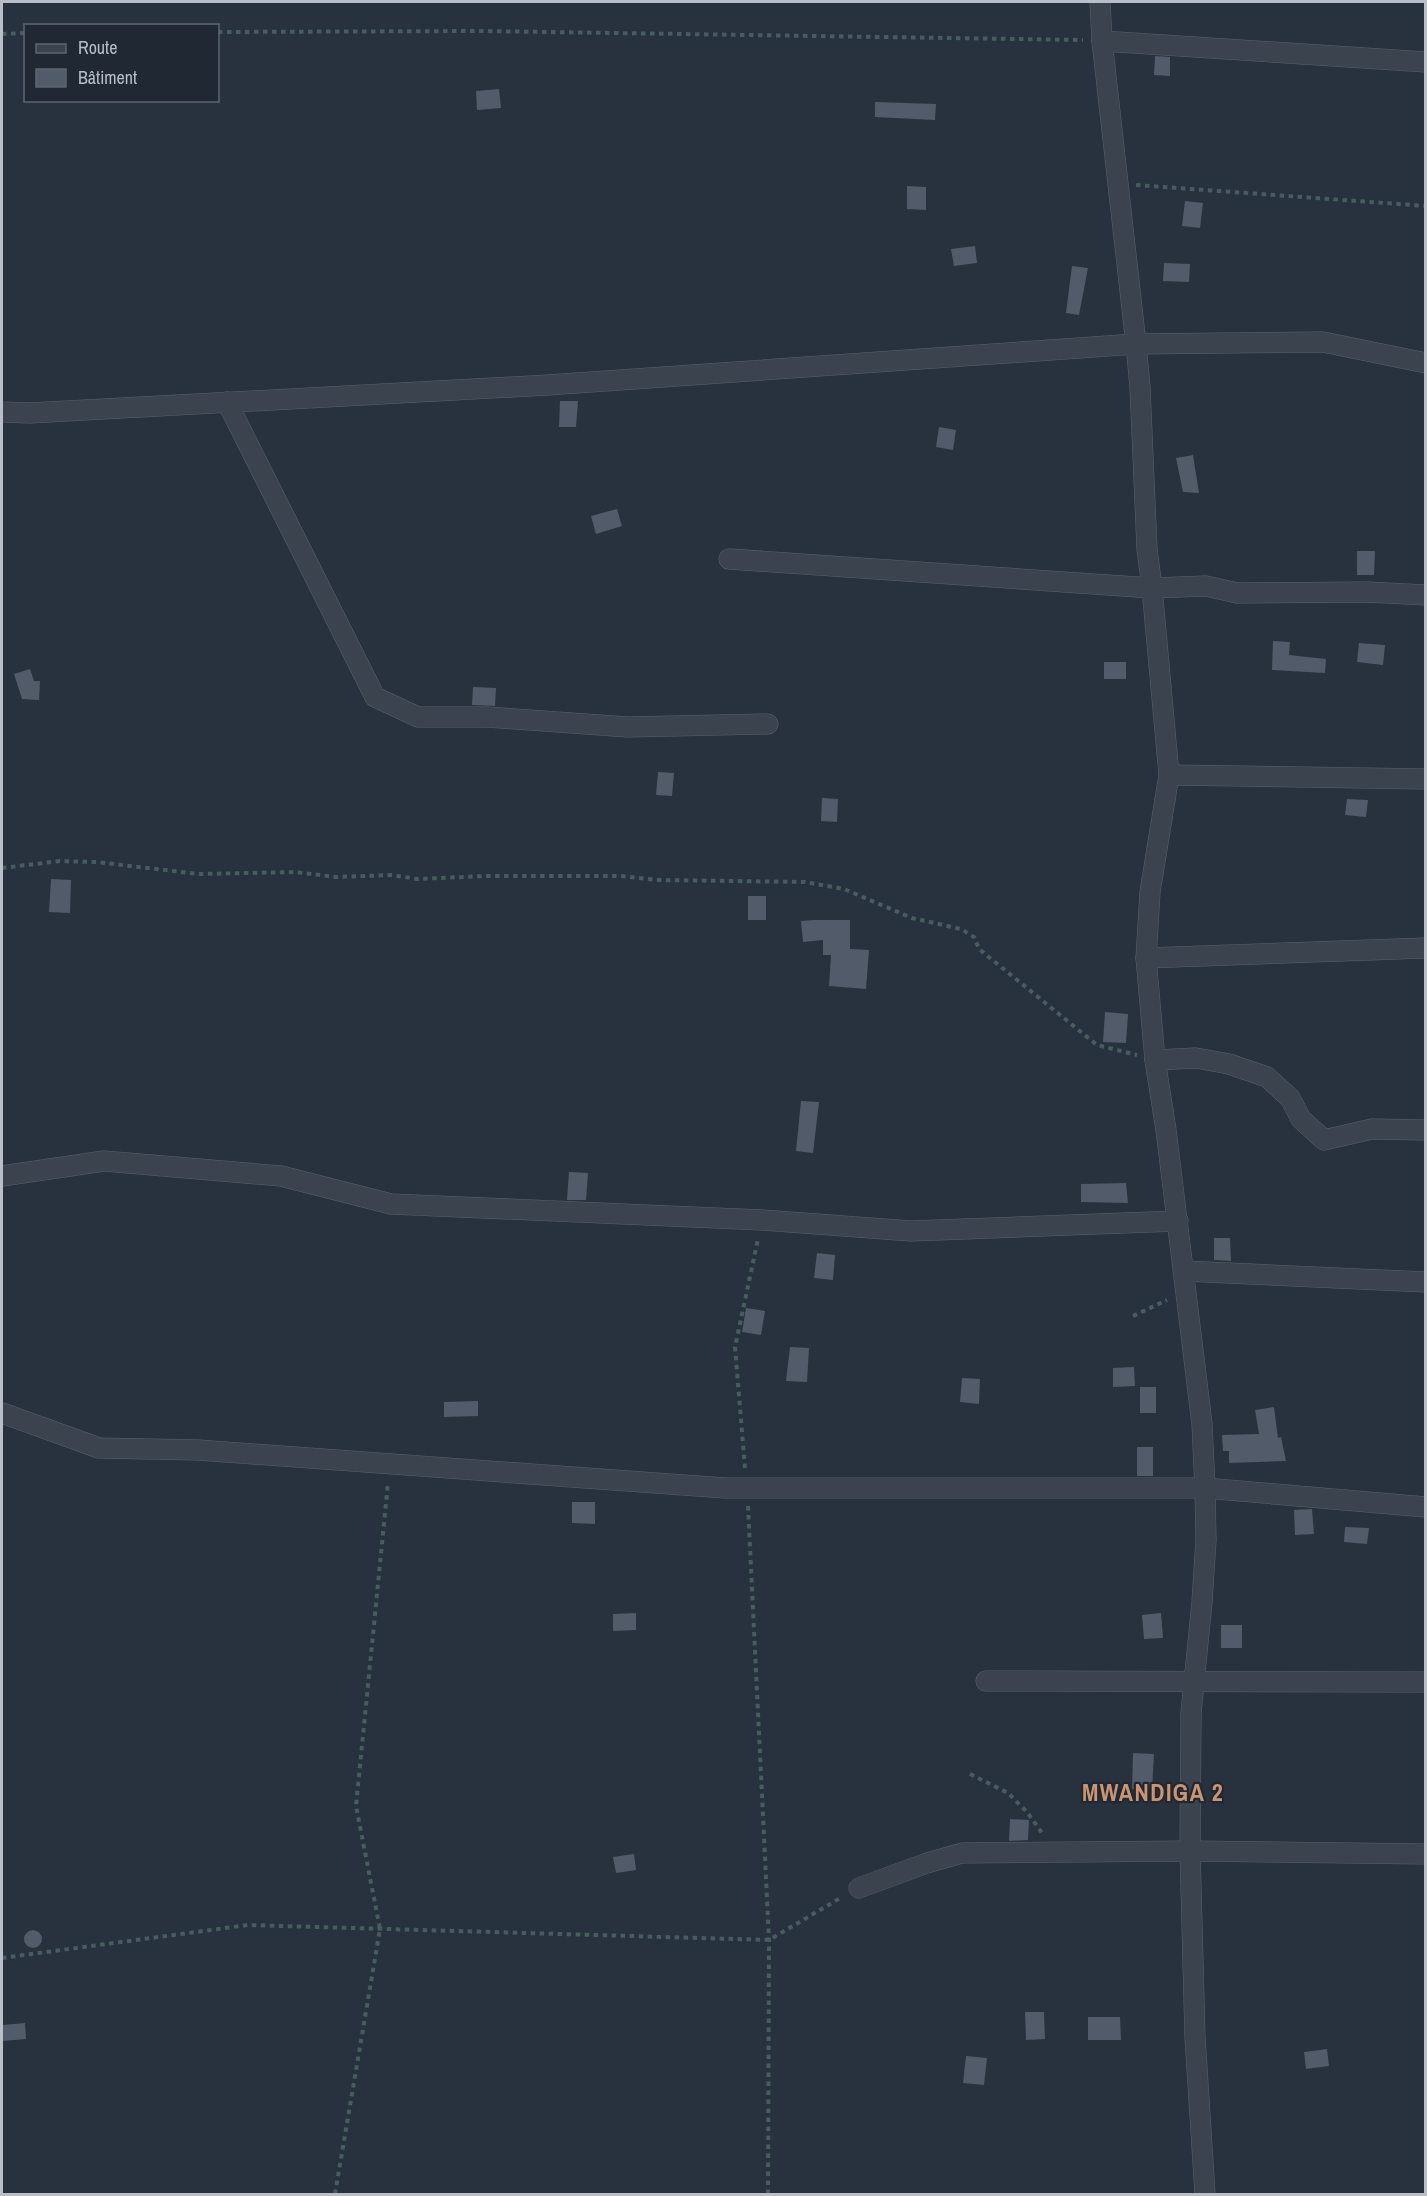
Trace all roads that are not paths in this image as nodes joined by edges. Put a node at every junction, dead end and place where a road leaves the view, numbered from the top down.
1 (1100, 2) edge
2 (1102, 41) junction
3 (1425, 62) edge
4 (1136, 344) junction
5 (1425, 363) edge
6 (227, 402) junction
7 (2, 412) edge
8 (729, 559) dead end
9 (1152, 588) junction
10 (1425, 595) edge
11 (768, 724) dead end
12 (1169, 775) junction
13 (1425, 779) edge
14 (1425, 948) edge
15 (1146, 958) junction
16 (1155, 1060) junction
17 (1425, 1130) edge
18 (2, 1176) edge
19 (1178, 1221) junction
20 (1184, 1271) junction
21 (1425, 1282) edge
22 (2, 1413) edge
23 (1205, 1488) junction
24 (1425, 1507) edge
25 (986, 1681) dead end
26 (1194, 1681) junction
27 (1425, 1682) edge
28 (1190, 1851) junction
29 (1425, 1854) edge
30 (859, 1888) road end
31 (1205, 2194) edge

1 - 2 street
2 - 3 street
2 - 4 street
4 - 5 street
4 - 6 street
4 - 9 street
6 - 7 street
6 - 11 street
8 - 9 street
9 - 10 street
9 - 12 street
12 - 13 street
12 - 15 street
14 - 15 street
15 - 16 street
16 - 17 street
16 - 19 street
18 - 19 street
19 - 20 street
20 - 21 street
20 - 23 street
22 - 23 street
23 - 24 street
23 - 26 street
25 - 26 street
26 - 27 street
26 - 28 street
28 - 29 street
28 - 30 street
28 - 31 street

